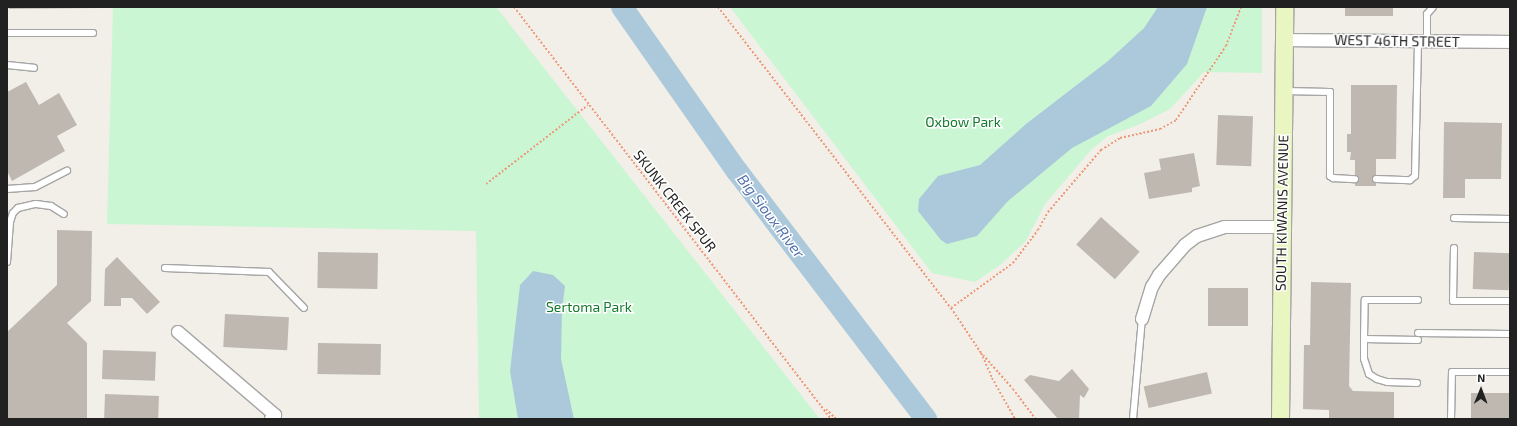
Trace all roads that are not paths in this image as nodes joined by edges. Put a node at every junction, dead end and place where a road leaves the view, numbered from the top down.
1 (1284, 7) edge
2 (1433, 7) edge
3 (7, 33) edge
4 (93, 34) dead end
5 (1284, 40) junction
6 (1422, 41) junction
7 (1510, 42) edge
8 (7, 65) edge
9 (34, 68) dead end
10 (1284, 91) junction
11 (67, 171) dead end
12 (1355, 179) dead end
13 (1376, 179) dead end
14 (7, 189) edge
15 (64, 214) dead end
16 (1454, 218) dead end
17 (1510, 219) edge
18 (1282, 227) junction
19 (1454, 248) dead end
20 (7, 262) edge
21 (165, 268) dead end
22 (1418, 300) dead end
23 (1510, 301) edge
24 (304, 308) dead end
25 (1142, 319) joint
26 (178, 332) dead end
27 (1418, 333) dead end
28 (1510, 334) edge
29 (1364, 339) junction
30 (1418, 340) dead end
31 (1510, 372) edge
32 (1417, 383) dead end
33 (273, 417) edge
34 (1133, 419) edge
35 (1280, 419) edge
36 (1451, 419) edge

1 - 5 street, SOUTH KIWANIS AVENUE
2 - 6 lane
3 - 4 lane
5 - 6 street, WEST 46TH STREET
5 - 10 street, SOUTH KIWANIS AVENUE
6 - 7 street, WEST 46TH STREET
6 - 13 lane
8 - 9 lane
10 - 12 lane
10 - 18 street, SOUTH KIWANIS AVENUE
11 - 14 lane
15 - 20 lane
16 - 17 lane
18 - 25 street
18 - 35 street, SOUTH KIWANIS AVENUE
19 - 23 lane
21 - 24 lane
22 - 29 lane
25 - 34 lane
26 - 33 street
27 - 28 lane
29 - 30 lane
29 - 32 lane
31 - 36 lane

